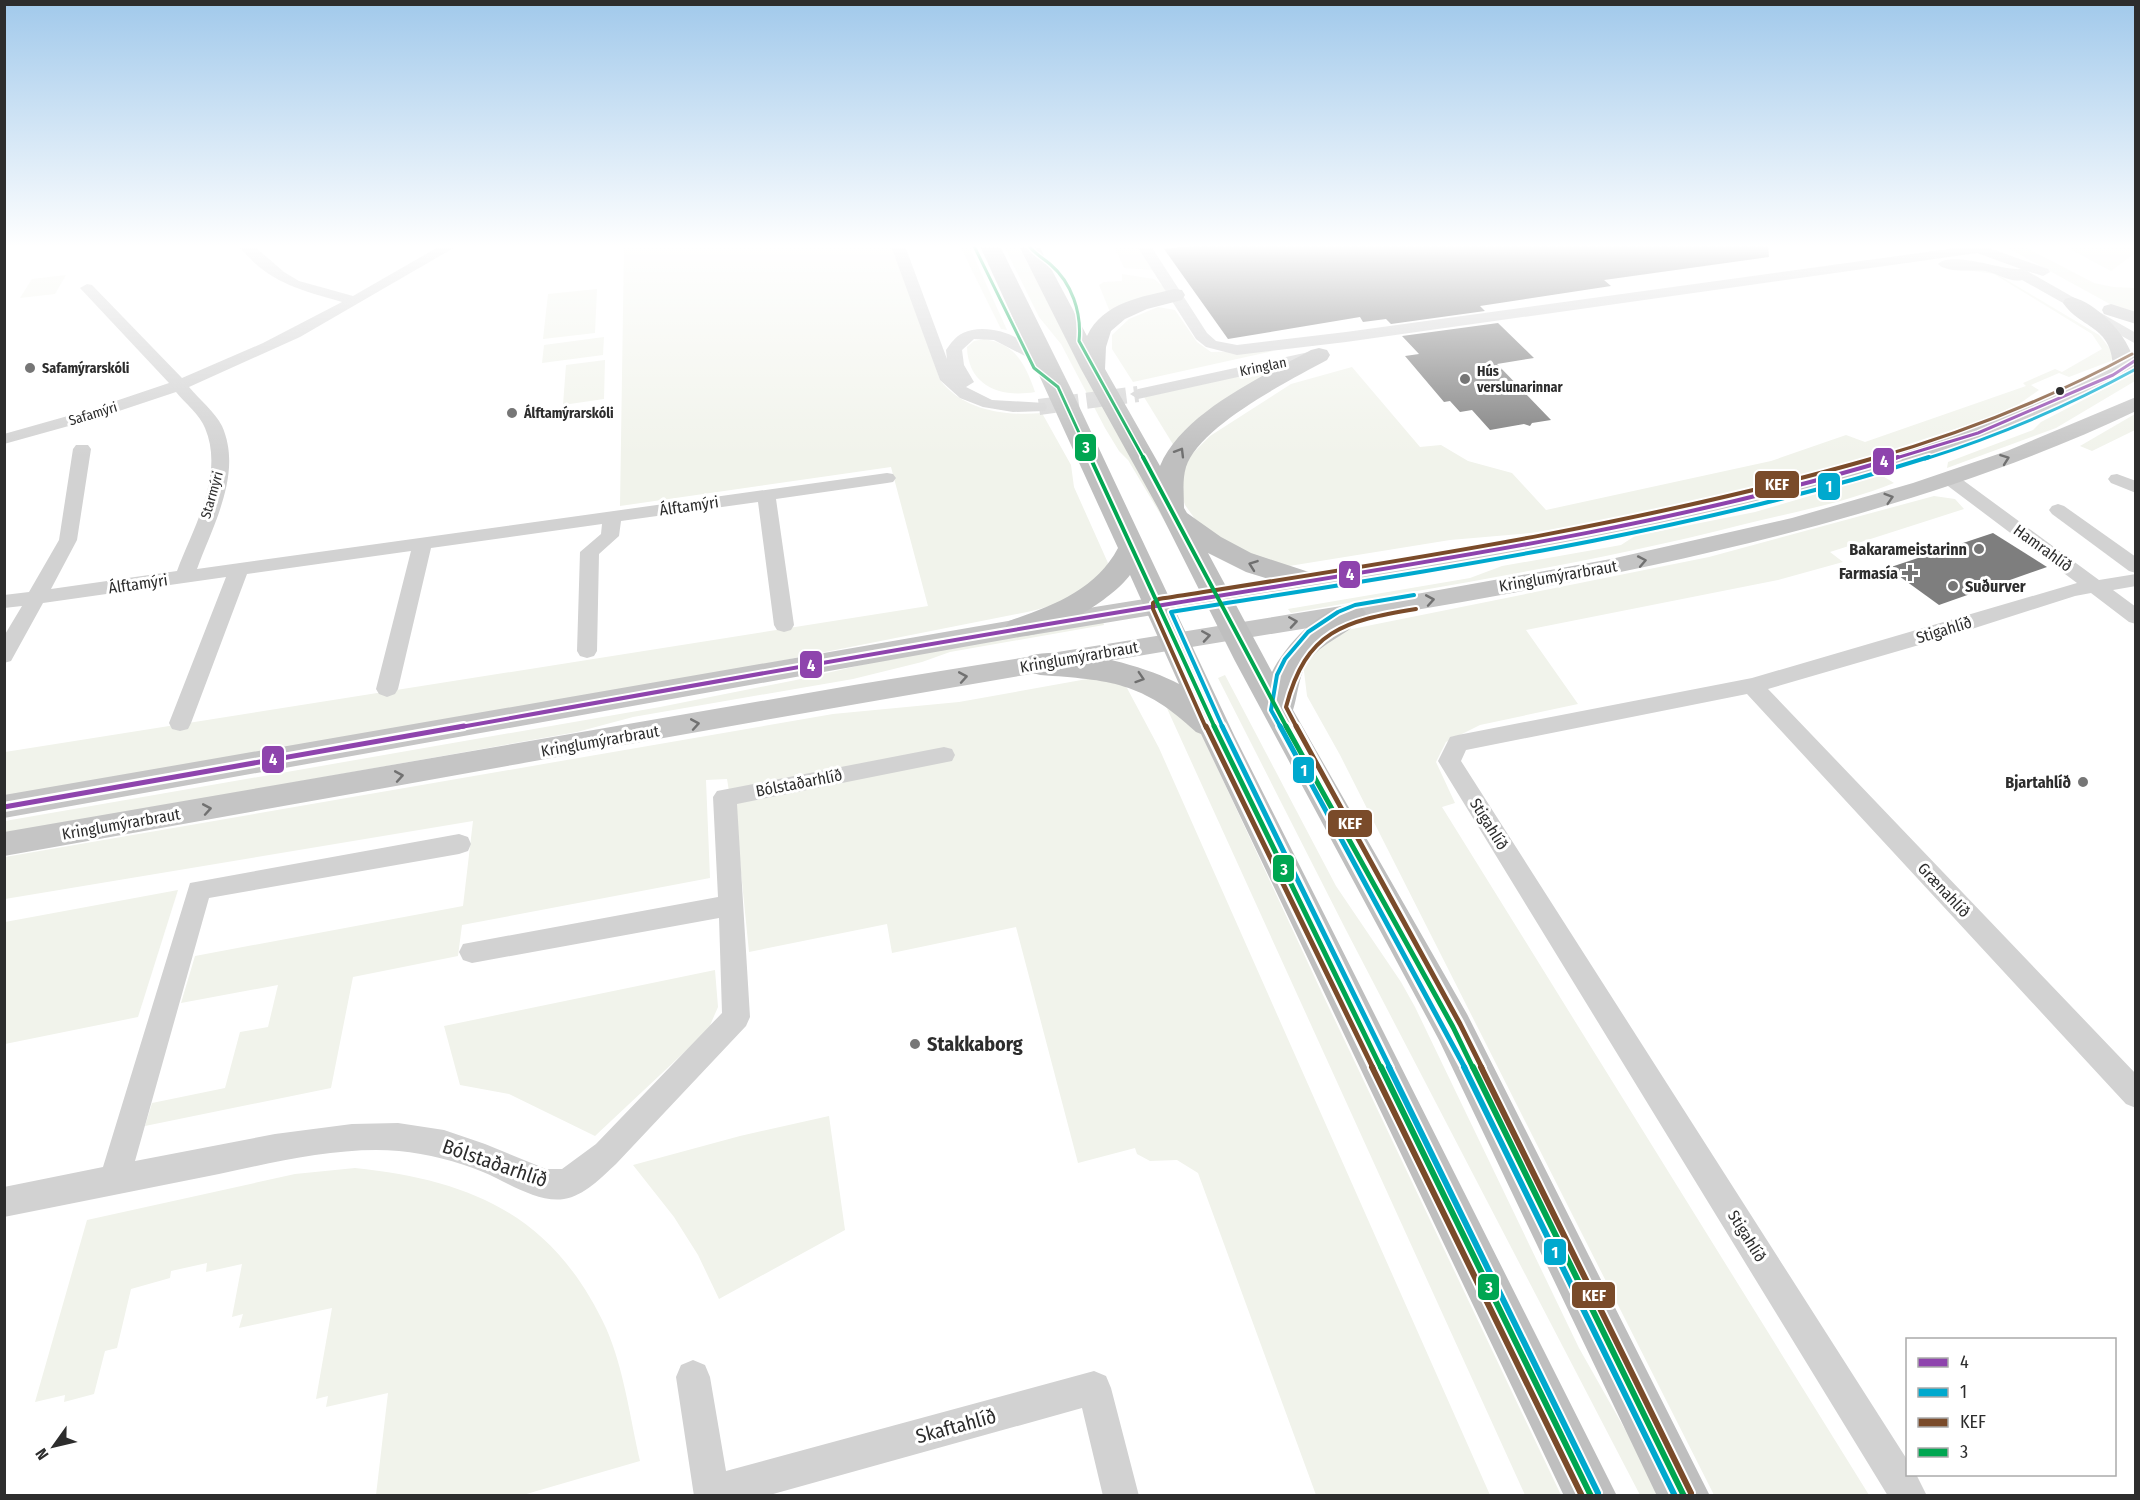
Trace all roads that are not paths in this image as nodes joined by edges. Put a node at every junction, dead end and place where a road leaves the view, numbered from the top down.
1 (114, 316) edge
2 (323, 316) edge
3 (923, 316) edge
4 (1015, 316) edge
5 (1066, 316) edge
6 (1116, 316) edge
7 (1188, 316) edge
8 (1498, 316) edge
9 (1578, 316) edge
10 (2088, 316) edge
11 (2094, 316) edge
12 (2121, 316) edge
13 (2136, 324) edge
14 (1346, 337) junction
15 (2136, 340) edge
16 (1025, 351) joint
17 (1319, 355) junction
18 (2129, 364) edge
19 (1094, 369) junction
20 (180, 385) junction
21 (1045, 398) junction
22 (2136, 403) edge
23 (1978, 433) junction
24 (4, 439) edge
25 (82, 449) dead end
26 (887, 478) dead end
27 (1950, 479) junction
28 (2118, 479) dead end
29 (2136, 488) edge
30 (766, 496) junction
31 (2058, 510) dead end
32 (1173, 512) junction
33 (612, 516) junction
34 (422, 544) junction
35 (1132, 548) junction
36 (2136, 567) edge
37 (239, 569) junction
38 (184, 578) junction
39 (2136, 580) edge
40 (1308, 582) junction
41 (2095, 586) junction
42 (1217, 597) junction
43 (37, 598) junction
44 (4, 602) edge
45 (1160, 606) junction
46 (1351, 613) junction
47 (2136, 616) edge
48 (784, 626) dead end
49 (1020, 628) junction
50 (1235, 632) junction
51 (1177, 641) junction
52 (587, 651) dead end
53 (4, 656) edge
54 (1040, 664) junction
55 (1752, 686) junction
56 (387, 689) dead end
57 (1278, 708) junction
58 (180, 723) dead end
59 (1219, 737) junction
60 (944, 755) dead end
61 (4, 807) edge
62 (4, 844) edge
63 (459, 844) dead end
64 (731, 905) junction
65 (472, 952) dead end
66 (2136, 1095) edge
67 (114, 1181) junction
68 (4, 1202) edge
69 (693, 1377) dead end
70 (712, 1494) edge
71 (1121, 1496) edge
72 (1591, 1496) edge
73 (1684, 1496) edge
74 (1909, 1496) edge

1 - 20 street
2 - 20 street, Safamýri
3 - 21 street
4 - 21 highway
5 - 19 highway
6 - 19 highway
7 - 14 street, Kringlan
8 - 14 street, Kringlan
9 - 17 street, Kringlan
10 - 18 main road
11 - 15 street
12 - 13 street, Kringlan
14 - 17 street, Kringlan
16 - 21 highway
16 - 21 street
32 -> 17 highway
18 - 23 main road
19 - 32 highway
20 - 24 street, Safamýri
20 - 38 street, Starmýri
21 - 35 highway
27 -> 22 main road, Kringlumýrarbraut
23 - 27 main road
23 - 40 main road
25 - 43 street
26 - 30 street, Álftamýri
27 - 41 street, Hamrahlíð
46 -> 27 main road, Kringlumýrarbraut
28 - 29 street
30 - 33 street, Álftamýri
30 - 48 street
31 - 36 street
40 -> 32 highway
32 - 42 highway
33 - 34 street, Álftamýri
33 - 52 street
34 - 37 street, Álftamýri
34 - 56 street
35 - 45 highway
35 - 49 highway
37 - 38 street, Álftamýri
37 - 58 street
38 - 43 street, Álftamýri
39 - 41 street, Stigahlíð
40 - 42 main road
41 - 47 street, Hamrahlíð
41 - 55 street, Stigahlíð
42 - 45 main road
42 - 50 highway
43 - 44 street, Álftamýri
43 - 53 street
45 - 49 main road
45 - 51 highway
50 -> 46 main road, Kringlumýrarbraut
46 - 57 highway
49 - 61 main road
51 -> 50 main road, Kringlumýrarbraut
50 - 57 highway
51 - 54 main road, Kringlumýrarbraut
51 - 59 highway
54 -> 59 highway
62 -> 54 main road, Kringlumýrarbraut
55 - 66 street, Grænahlíð
55 - 74 street, Stigahlíð
57 - 73 highway
59 - 72 highway
60 - 64 street, Bólstaðarhlíð
63 - 67 street
64 - 65 street
64 - 67 street, Bólstaðarhlíð
67 - 68 street, Bólstaðarhlíð
69 - 70 street
70 - 71 street, Skaftahlíð

